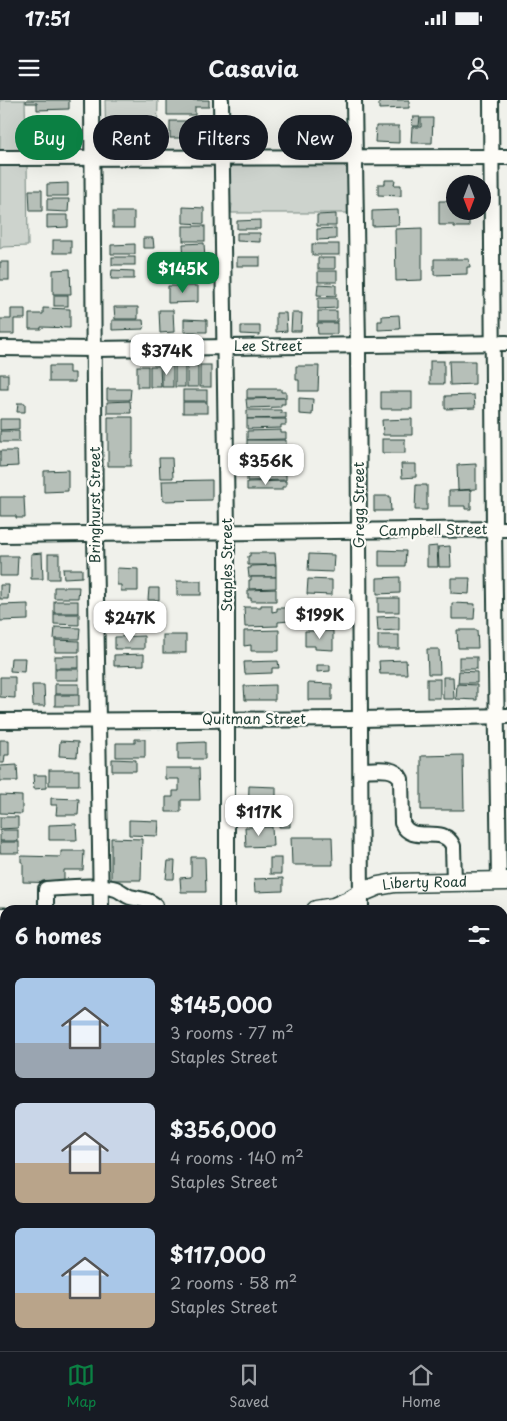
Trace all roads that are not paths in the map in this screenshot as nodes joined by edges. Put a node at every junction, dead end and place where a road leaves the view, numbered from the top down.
1 (92, 100) edge
2 (222, 100) edge
3 (354, 100) edge
4 (491, 100) edge
5 (222, 115) edge
6 (507, 157) edge
7 (0, 158) edge
8 (92, 158) junction
9 (179, 158) edge
10 (268, 158) edge
11 (354, 158) junction
12 (492, 158) junction
13 (222, 160) edge
14 (500, 344) edge
15 (225, 346) junction
16 (358, 346) junction
17 (0, 348) edge
18 (95, 348) junction
19 (500, 529) edge
20 (359, 531) junction
21 (227, 532) junction
22 (95, 534) junction
23 (0, 535) edge
24 (502, 716) edge
25 (228, 719) junction
26 (361, 719) junction
27 (98, 720) junction
28 (0, 721) edge
29 (361, 770) junction
30 (503, 881) edge
31 (454, 882) junction
32 (100, 887) junction
33 (361, 901) edge
34 (46, 905) edge
35 (100, 905) edge
36 (155, 905) edge
37 (227, 905) edge
38 (337, 905) edge

1 - 8 street, Bringhurst Street
2 - 5 street, Staples Street
3 - 11 street, Gregg Street
4 - 12 street
6 - 12 street
7 - 8 street
8 - 9 street
8 - 18 street, Bringhurst Street
10 - 11 street
11 - 12 street
11 - 16 street, Gregg Street
12 - 14 street
13 - 15 street, Staples Street
14 - 16 street, Lee Street
14 - 19 street
15 - 16 street, Lee Street
15 - 18 street, Lee Street
15 - 21 street, Staples Street
16 - 20 street, Gregg Street
17 - 18 street, Lee Street
18 - 22 street, Bringhurst Street
19 - 20 street, Campbell Street
19 - 24 street
20 - 21 street, Campbell Street
20 - 26 street, Gregg Street
21 - 22 street, Campbell Street
21 - 25 street, Staples Street
22 - 23 street, Campbell Street
22 - 27 street, Bringhurst Street
24 - 26 street, Quitman Street
24 - 30 street
25 - 26 street, Quitman Street
25 - 27 street, Quitman Street
25 - 37 street, Staples Street
26 - 29 street, Gregg Street
27 - 28 street, Quitman Street
27 - 32 street, Bringhurst Street
29 - 31 street
29 - 33 street, Gregg Street
30 - 31 main road, Liberty Road
31 - 33 main road, Liberty Road
32 - 34 street
32 - 35 street, Bringhurst Street
32 - 36 street
33 - 38 main road, Liberty Road

